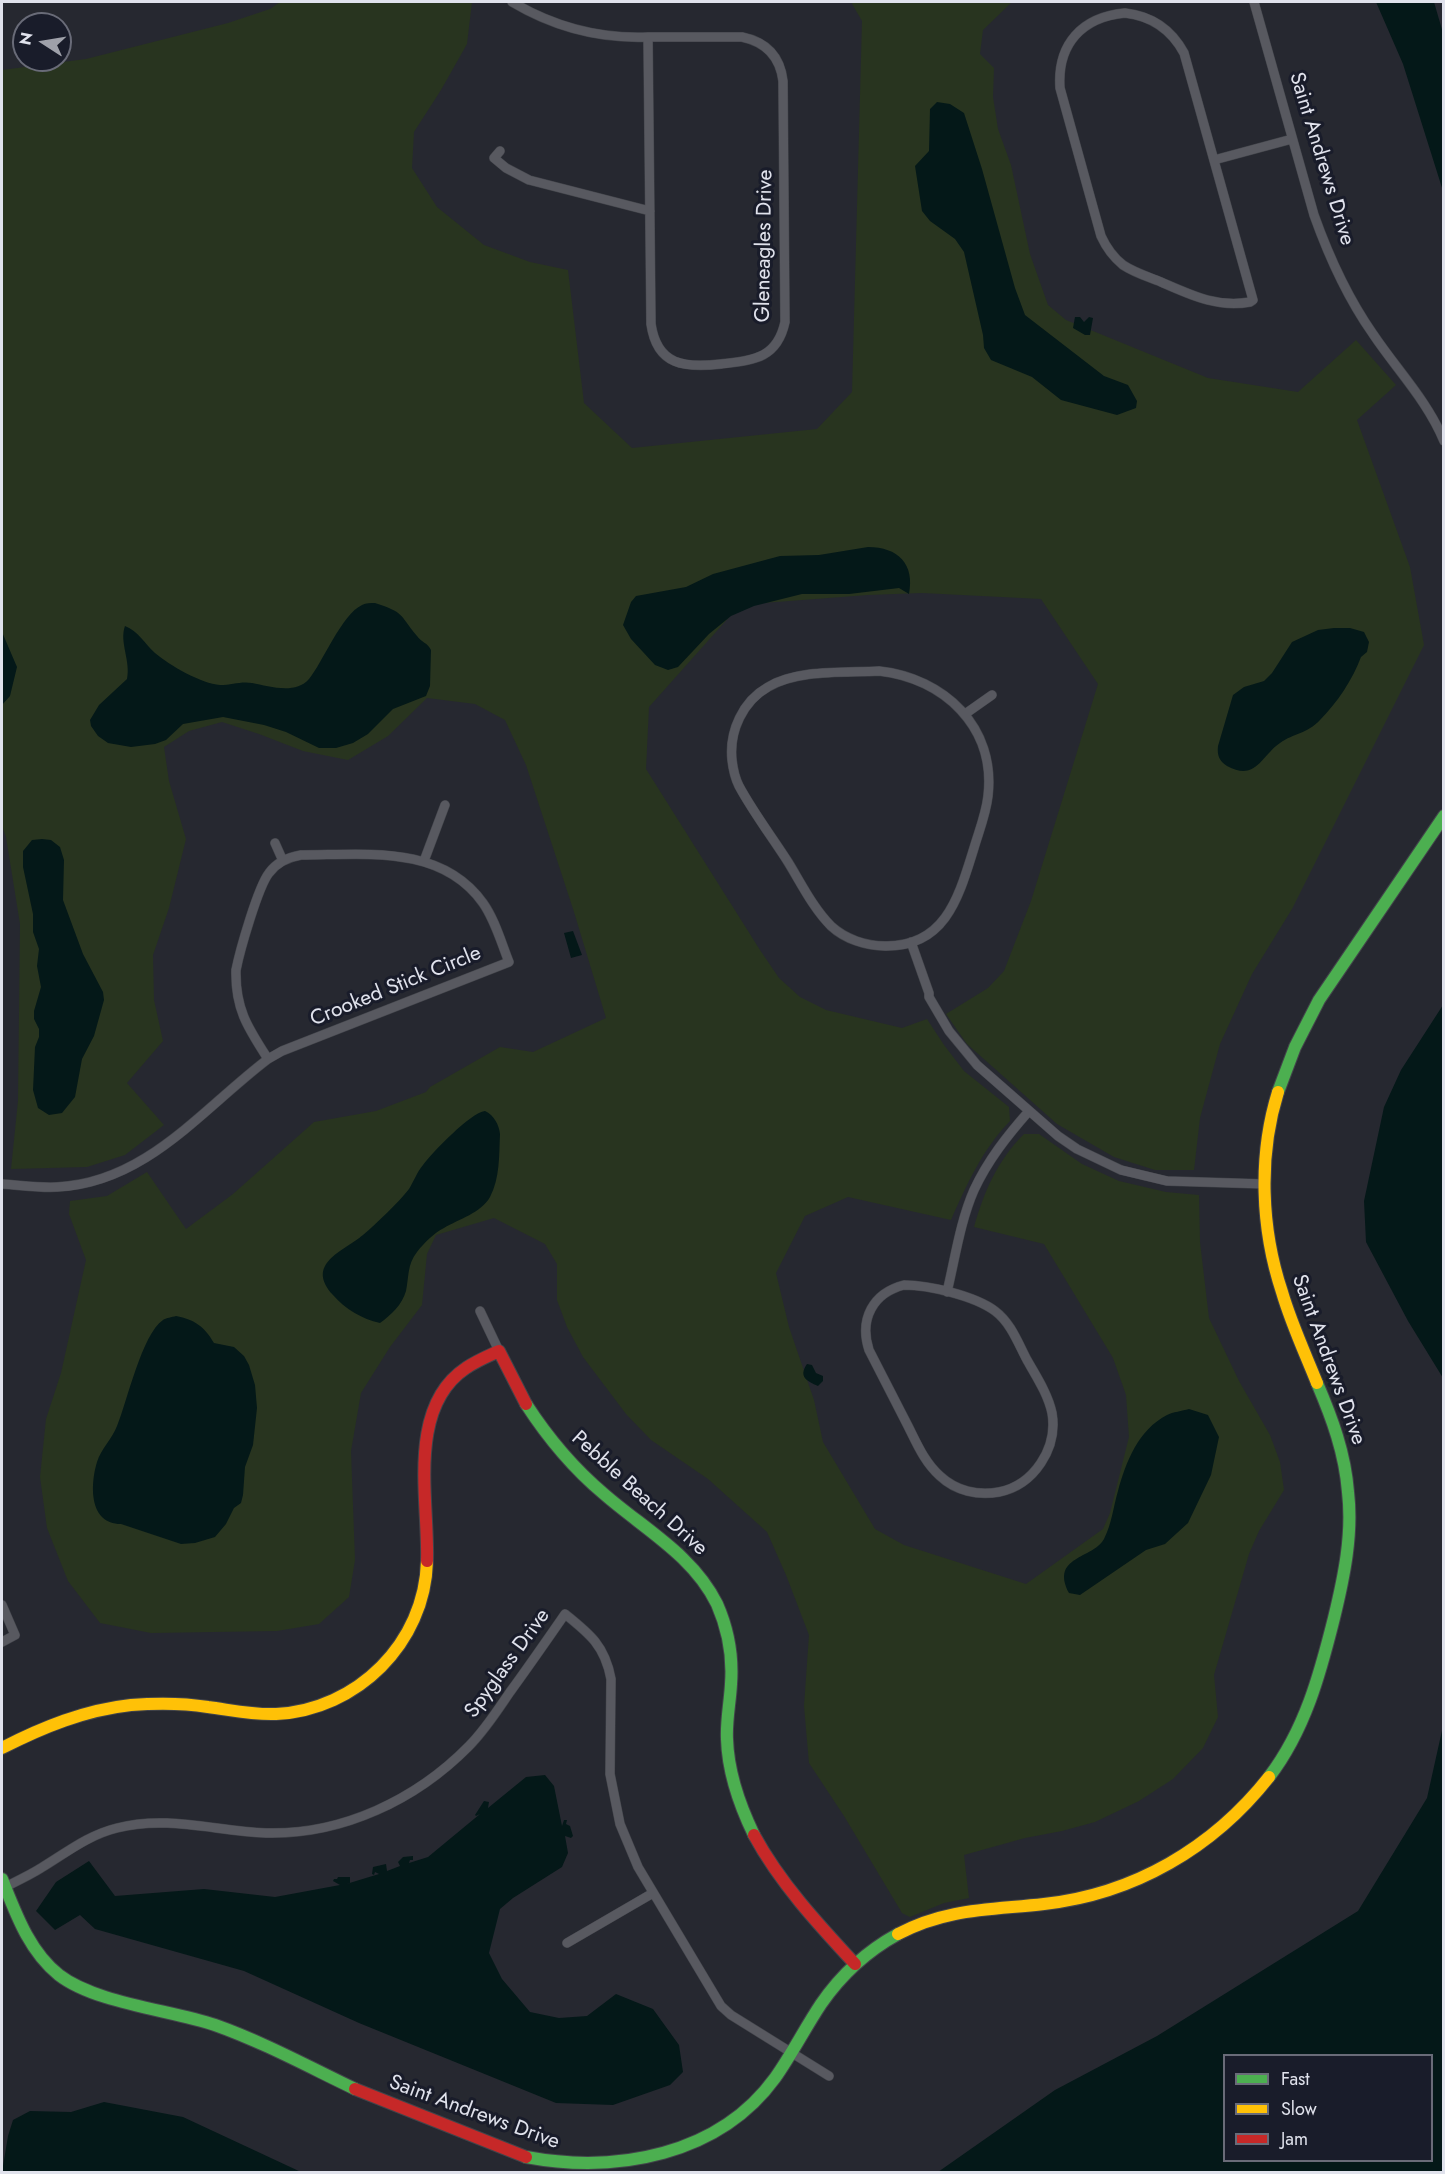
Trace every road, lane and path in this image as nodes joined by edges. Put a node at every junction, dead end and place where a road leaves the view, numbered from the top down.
1 (512, 2) edge
2 (1254, 2) edge
3 (648, 37) junction
4 (1292, 139) junction
5 (500, 151) dead end
6 (1214, 160) junction
7 (650, 211) junction
8 (1443, 441) edge
9 (992, 695) dead end
10 (965, 714) junction
11 (445, 805) dead end
12 (1443, 816) edge
13 (275, 843) dead end
14 (283, 861) junction
15 (424, 861) junction
16 (911, 942) junction
17 (268, 1059) junction
18 (1029, 1111) junction
19 (2, 1184) edge
20 (1265, 1184) junction
21 (947, 1292) junction
22 (480, 1311) dead end
23 (499, 1351) junction
24 (2, 1605) edge
25 (2, 1642) edge
26 (2, 1748) edge
27 (3, 1883) edge
28 (652, 1893) junction
29 (567, 1943) dead end
30 (855, 1964) junction
31 (792, 2052) junction
32 (829, 2076) dead end

1 - 3 street, Gleneagles Drive
2 - 4 street, Saint Andrews Drive
3 - 7 street, Gleneagles Drive
3 - 7 street, Gleneagles Drive
4 - 6 street
4 - 8 street, Saint Andrews Drive
5 - 7 street
6 - 6 street
9 - 10 street
10 - 16 street
10 - 16 street
11 - 15 street
12 - 20 street, Saint Andrews Drive
13 - 14 street
14 - 15 street, Crooked Stick Circle
14 - 17 street
15 - 17 street, Crooked Stick Circle
16 - 18 street
17 - 19 street, Crooked Stick Circle
18 - 20 street
18 - 21 street
20 - 30 street, Saint Andrews Drive
21 - 21 street
22 - 23 street
23 - 26 street
23 - 30 street, Pebble Beach Drive
24 - 25 street
27 - 28 street, Spyglass Drive
27 - 31 street, Saint Andrews Drive
28 - 29 street
28 - 31 street, Spyglass Drive
30 - 31 street, Saint Andrews Drive
31 - 32 street, Spyglass Drive

